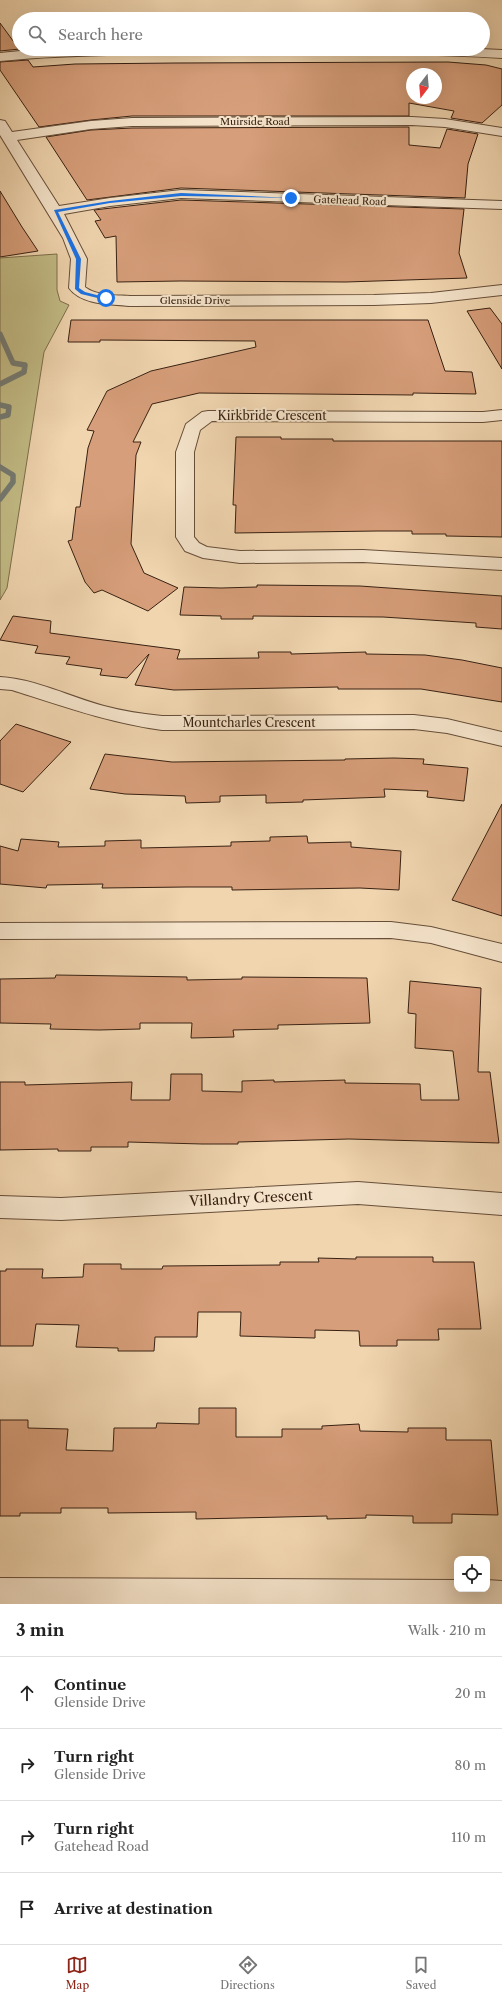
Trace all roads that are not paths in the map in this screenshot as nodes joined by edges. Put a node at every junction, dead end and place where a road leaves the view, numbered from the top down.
1 (490, 53) edge
2 (502, 54) edge
3 (12, 56) edge
4 (0, 57) edge
5 (0, 124) edge
6 (502, 132) edge
7 (8, 137) junction
8 (502, 205) edge
9 (56, 211) junction
10 (502, 290) edge
11 (502, 415) edge
12 (502, 564) edge
13 (0, 683) edge
14 (502, 739) edge
15 (0, 931) edge
16 (502, 953) edge
17 (502, 1204) edge
18 (0, 1207) edge
19 (0, 1593) edge
20 (502, 1596) edge

1 - 2 street
3 - 4 street
5 - 7 street, Glenside Drive
6 - 7 street, Muirside Road
7 - 9 street, Glenside Drive
8 - 9 street, Gatehead Road
9 - 10 street, Glenside Drive
11 - 12 street, Kirkbride Crescent
13 - 14 street, Mountcharles Crescent
15 - 16 street
17 - 18 street, Villandry Crescent
19 - 20 street

